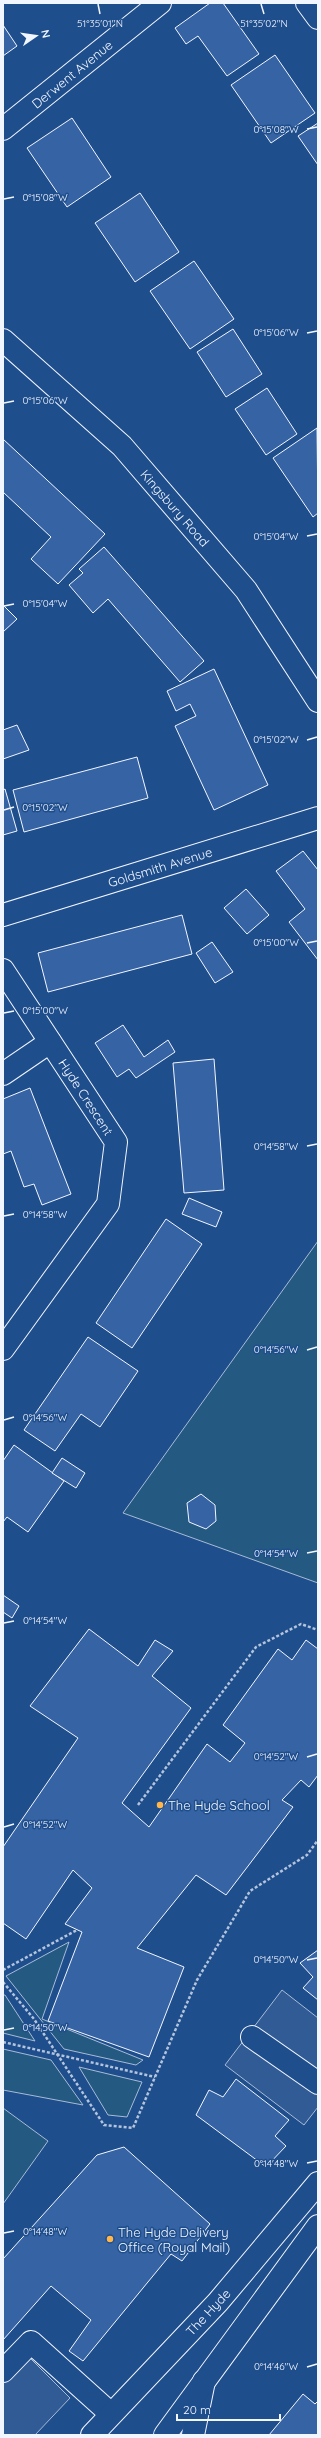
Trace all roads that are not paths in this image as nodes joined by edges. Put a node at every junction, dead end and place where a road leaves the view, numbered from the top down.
1 (160, 3) edge
2 (307, 3) edge
3 (318, 18) edge
4 (3, 129) edge
5 (3, 340) edge
6 (318, 701) edge
7 (318, 818) edge
8 (3, 915) edge
9 (3, 970) edge
10 (50, 1042) junction
11 (3, 1074) edge
12 (3, 1348) edge
13 (252, 2037) dead end
14 (318, 2083) edge
15 (318, 2183) edge
16 (318, 2226) edge
17 (3, 2371) edge
18 (204, 2381) junction
19 (111, 2414) junction
20 (92, 2435) edge
21 (165, 2435) edge
22 (193, 2435) edge

1 - 4 main road, Derwent Avenue
2 - 3 main road
5 - 6 main road, Kingsbury Road
7 - 8 main road, Goldsmith Avenue
9 - 10 main road, Hyde Crescent
10 - 11 main road
10 - 12 main road, Hyde Crescent
13 - 14 main road
15 - 19 main road, The Hyde
16 - 18 main road
17 - 19 main road
18 - 21 main road
18 - 22 main road
19 - 20 main road, The Hyde

